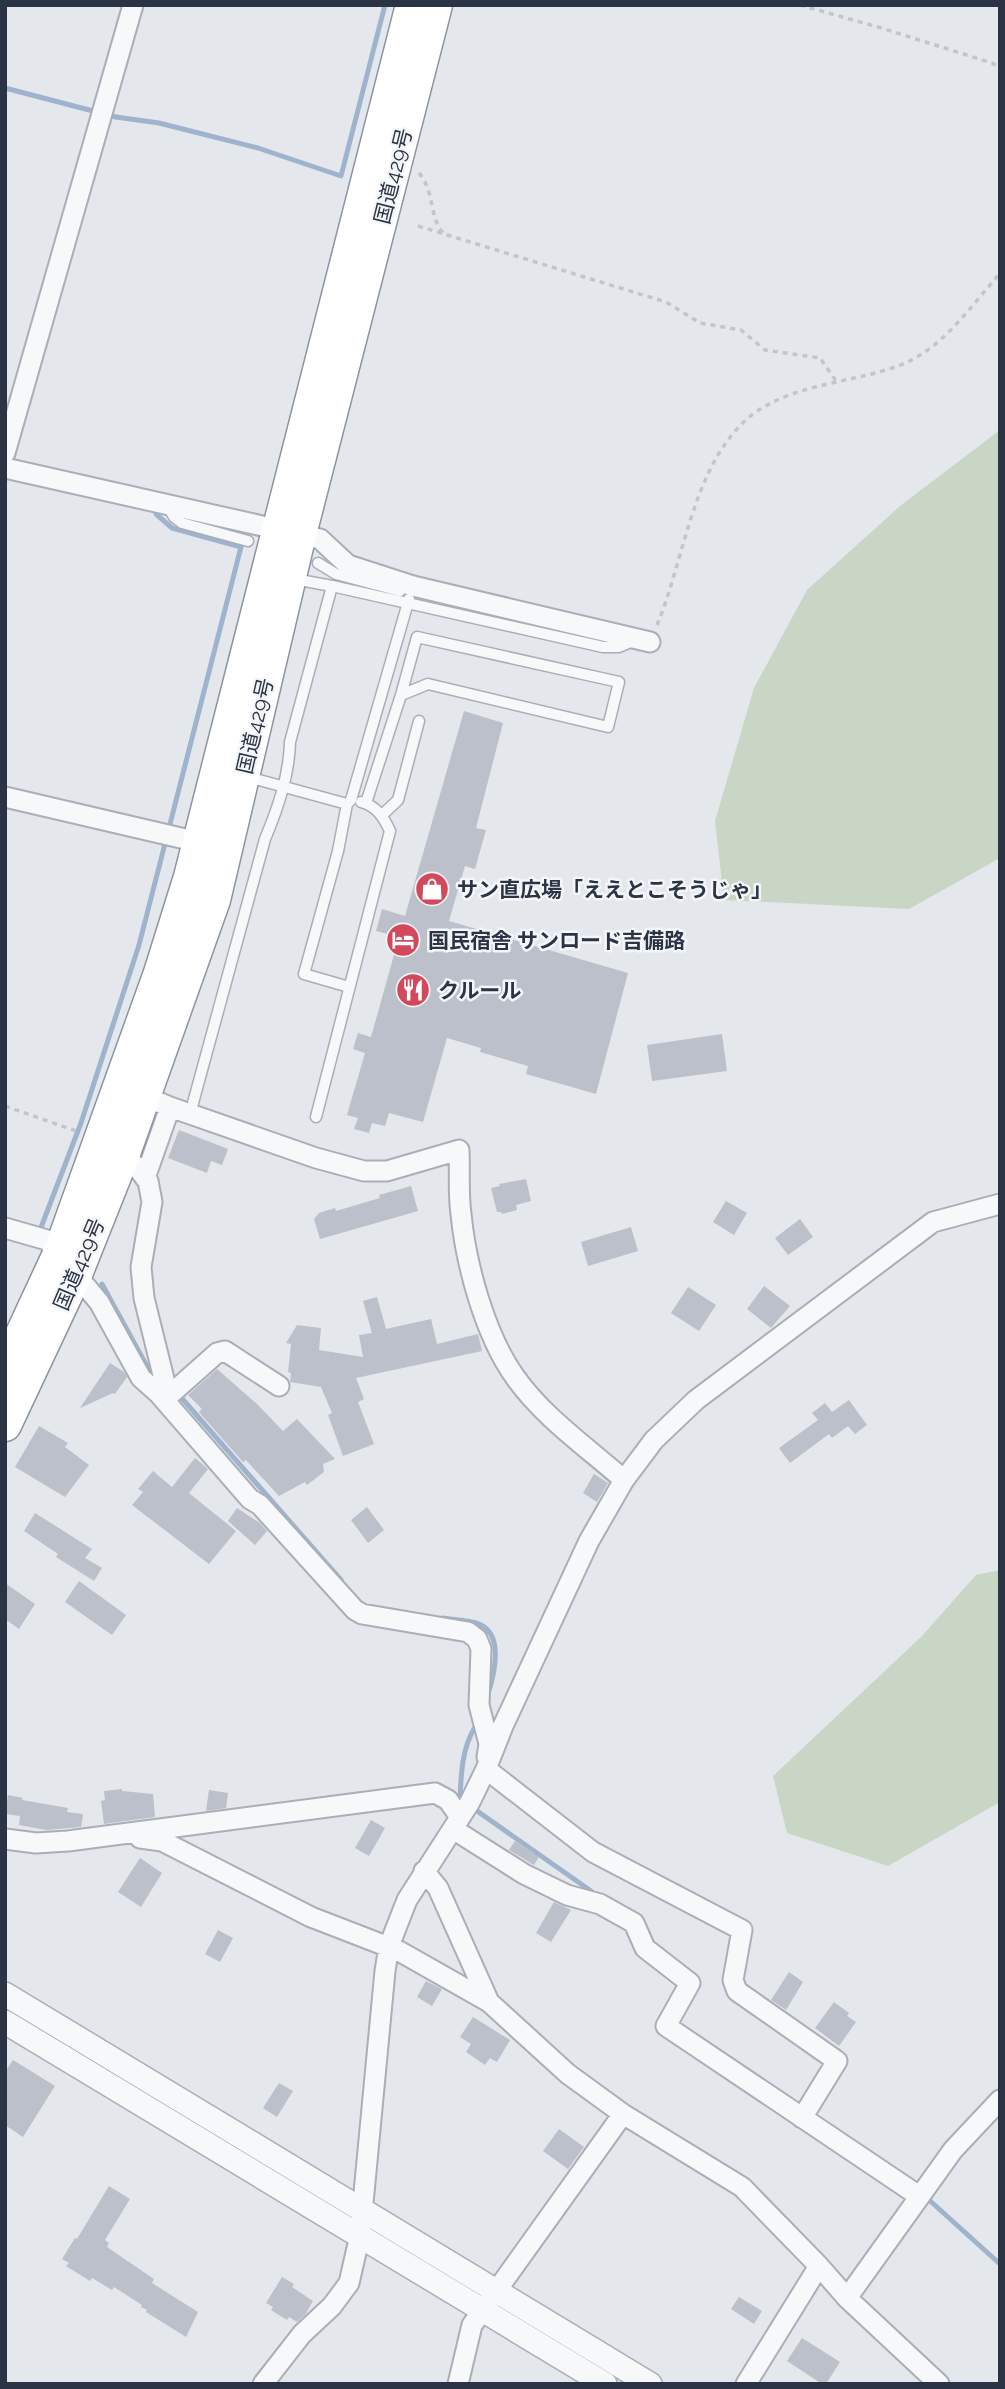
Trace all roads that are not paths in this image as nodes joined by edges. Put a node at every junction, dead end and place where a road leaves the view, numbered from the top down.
1 (133, 5) edge
2 (412, 5) edge
3 (436, 5) edge
4 (5, 453) edge
5 (5, 468) edge
6 (167, 505) junction
7 (289, 532) junction
8 (248, 541) dead end
9 (317, 563) dead end
10 (290, 578) junction
11 (332, 586) junction
12 (410, 594) junction
13 (644, 641) road end
14 (401, 695) junction
15 (419, 721) dead end
16 (230, 772) junction
17 (283, 786) junction
18 (5, 797) edge
19 (349, 802) junction
20 (366, 803) junction
21 (382, 815) junction
22 (179, 837) junction
23 (349, 987) junction
24 (145, 1096) junction
25 (190, 1114) junction
26 (316, 1117) dead end
27 (111, 1151) junction
28 (1000, 1204) edge
29 (5, 1228) edge
30 (67, 1264) junction
31 (5, 1370) edge
32 (279, 1386) dead end
33 (162, 1397) junction
34 (5, 1425) edge
35 (624, 1480) junction
36 (486, 1769) junction
37 (462, 1815) junction
38 (105, 1837) junction
39 (5, 1839) edge
40 (424, 1871) junction
41 (389, 1946) junction
42 (5, 1994) edge
43 (489, 2002) junction
44 (5, 2022) edge
45 (1000, 2100) edge
46 (624, 2114) junction
47 (802, 2118) junction
48 (919, 2196) junction
49 (362, 2209) junction
50 (360, 2235) junction
51 (819, 2266) junction
52 (497, 2290) junction
53 (847, 2298) junction
54 (483, 2309) junction
55 (263, 2384) edge
56 (458, 2384) edge
57 (605, 2384) edge
58 (650, 2384) edge
59 (746, 2384) edge
60 (939, 2384) edge

1 - 4 street
2 - 7 highway, 国道429号
3 - 7 highway, 国道429号
5 - 6 street
6 - 7 street
6 - 8 lane
7 - 10 highway, 国道429号
7 - 12 street
7 - 16 highway, 国道429号
9 - 12 lane
10 - 11 lane
10 - 16 highway, 国道429号
11 - 12 lane
11 - 17 lane
12 - 13 street
12 - 19 lane
14 - 14 lane
14 - 20 lane
15 - 21 lane
16 - 17 lane
16 - 22 highway, 国道429号
16 - 24 highway, 国道429号
17 - 19 lane
17 - 25 lane
18 - 22 street
19 - 20 lane
19 - 23 lane
20 - 21 lane
21 - 23 lane
22 - 24 highway, 国道429号
23 - 26 lane
24 - 25 street
24 - 27 highway, 国道429号
25 - 35 street
27 - 30 highway, 国道429号
27 - 33 street
28 - 35 street
29 - 30 street
30 - 31 highway, 国道429号
30 - 33 street
30 - 34 highway, 国道429号
32 - 33 street
33 - 36 street
35 - 36 street
36 - 37 street
36 - 47 street
37 - 38 street
37 - 40 street
37 - 47 street
38 - 39 street
38 - 41 street
40 - 41 street
40 - 43 street
41 - 43 street
41 - 49 street
42 - 49 street
43 - 46 street
44 - 50 street
45 - 48 street
46 - 51 street
46 - 52 street
47 - 48 street
48 - 53 street
49 - 50 street
49 - 52 street
50 - 54 street
50 - 55 street
51 - 53 street
51 - 59 street
52 - 54 street
52 - 58 street
53 - 60 street
54 - 56 street
54 - 57 street

